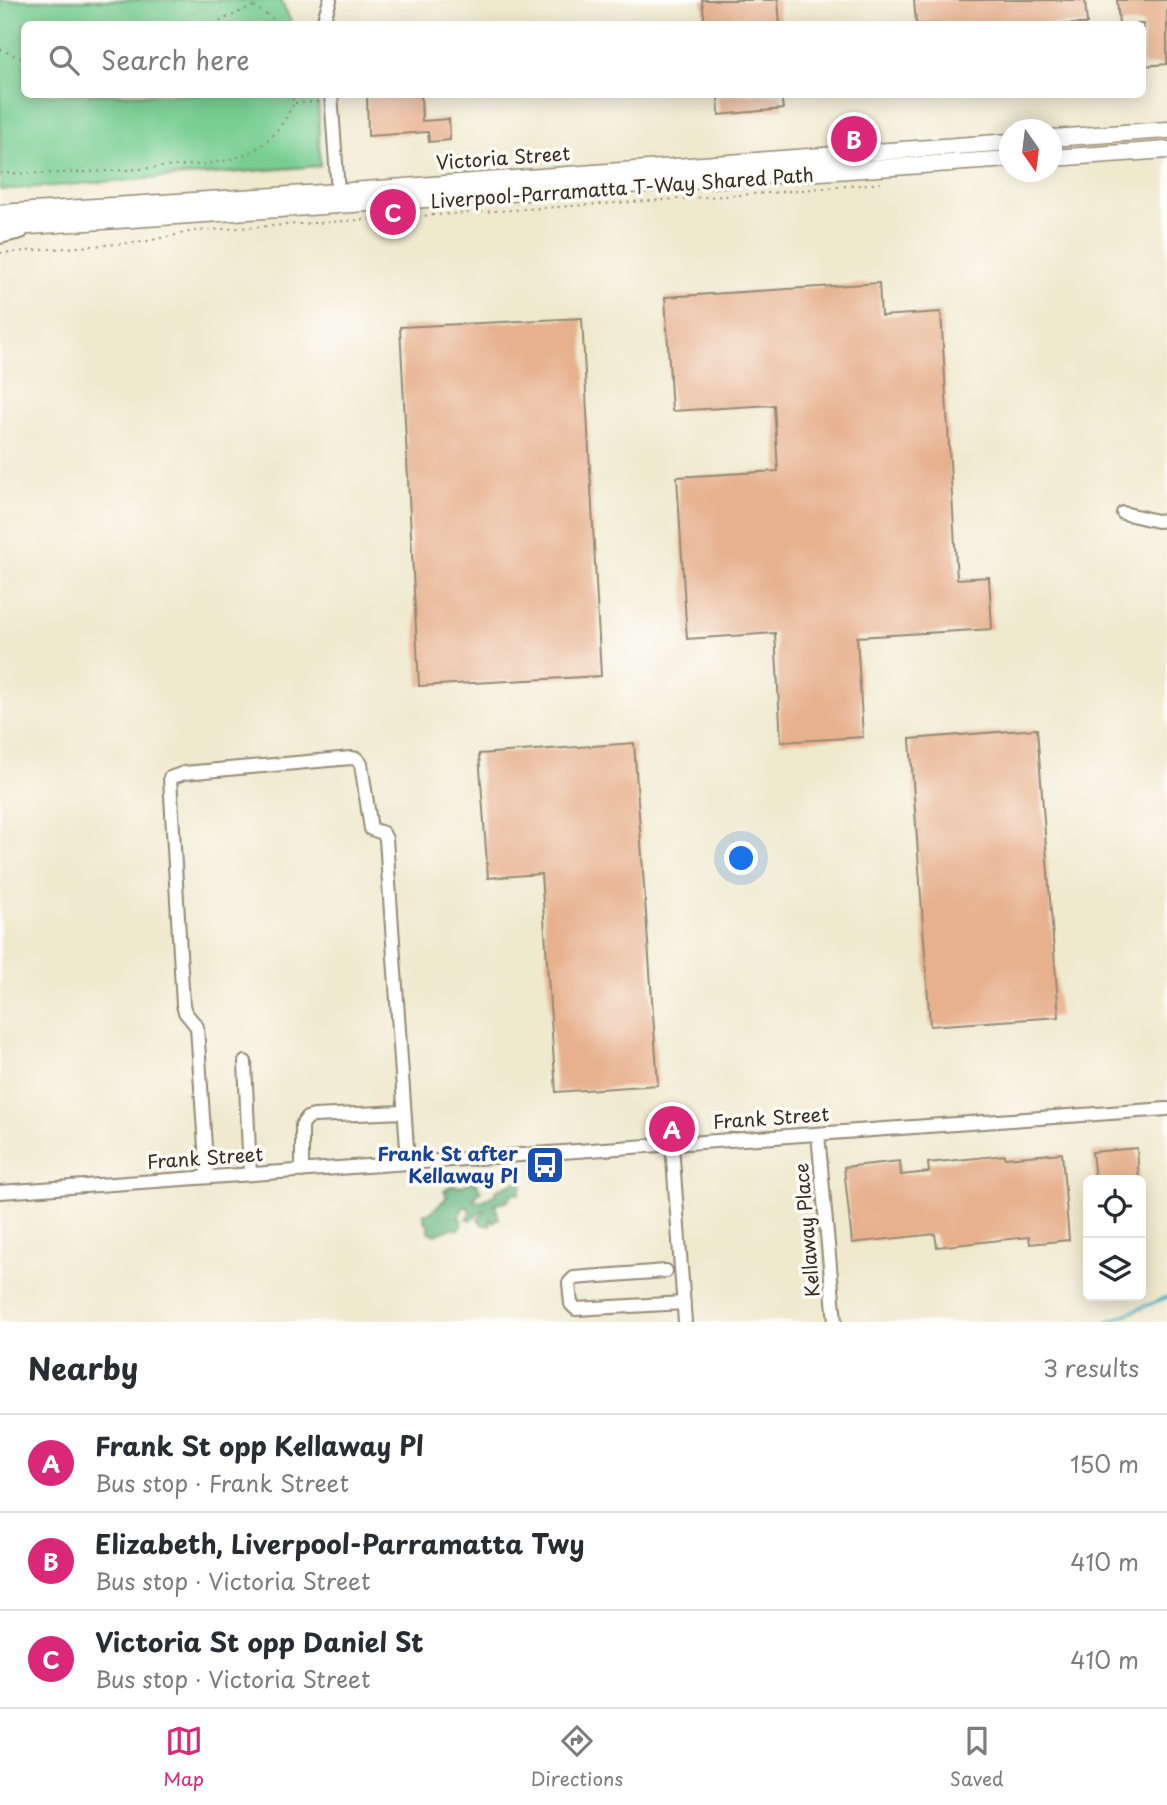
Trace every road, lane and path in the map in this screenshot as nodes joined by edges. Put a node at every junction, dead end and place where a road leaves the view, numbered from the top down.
1 (251, 0) edge
2 (330, 0) edge
3 (253, 6) junction
4 (220, 21) edge
5 (277, 21) edge
6 (326, 21) edge
7 (0, 49) edge
8 (21, 59) edge
9 (292, 98) edge
10 (331, 98) edge
11 (294, 103) junction
12 (1167, 130) edge
13 (1062, 137) edge
14 (999, 143) edge
15 (1167, 150) edge
16 (1062, 157) edge
17 (999, 167) edge
18 (0, 173) edge
19 (883, 183) dead end
20 (338, 192) junction
21 (0, 214) edge
22 (52, 224) junction
23 (0, 228) edge
24 (0, 237) edge
25 (0, 253) edge
26 (1123, 513) dead end
27 (1167, 520) edge
28 (245, 1062) dead end
29 (1167, 1109) edge
30 (403, 1112) junction
31 (818, 1134) junction
32 (672, 1145) junction
33 (408, 1163) junction
34 (302, 1171) junction
35 (250, 1174) junction
36 (207, 1177) junction
37 (0, 1192) edge
38 (666, 1271) dead end
39 (684, 1303) junction
40 (685, 1322) edge
41 (835, 1322) edge

1 - 3 path
2 - 6 street
3 - 4 path
3 - 5 path
7 - 8 path
9 - 11 path
10 - 11 path
10 - 20 street
11 - 18 path
12 - 13 main road
14 - 20 main road, Victoria Street
15 - 16 main road
17 - 22 main road, Victoria Street
19 - 25 path, Liverpool-Parramatta T-Way Shared Path
20 - 21 main road, Victoria Street
22 - 23 main road, Victoria Street
22 - 24 street
26 - 27 street
28 - 35 street
29 - 31 street, Frank Street
30 - 33 street
30 - 34 street
30 - 36 street
31 - 32 street, Frank Street
31 - 41 street, Kellaway Place
32 - 33 street, Frank Street
32 - 39 street
33 - 34 street, Frank Street
34 - 35 street, Frank Street
35 - 36 street, Frank Street
36 - 37 street, Frank Street
38 - 39 street
39 - 40 street

